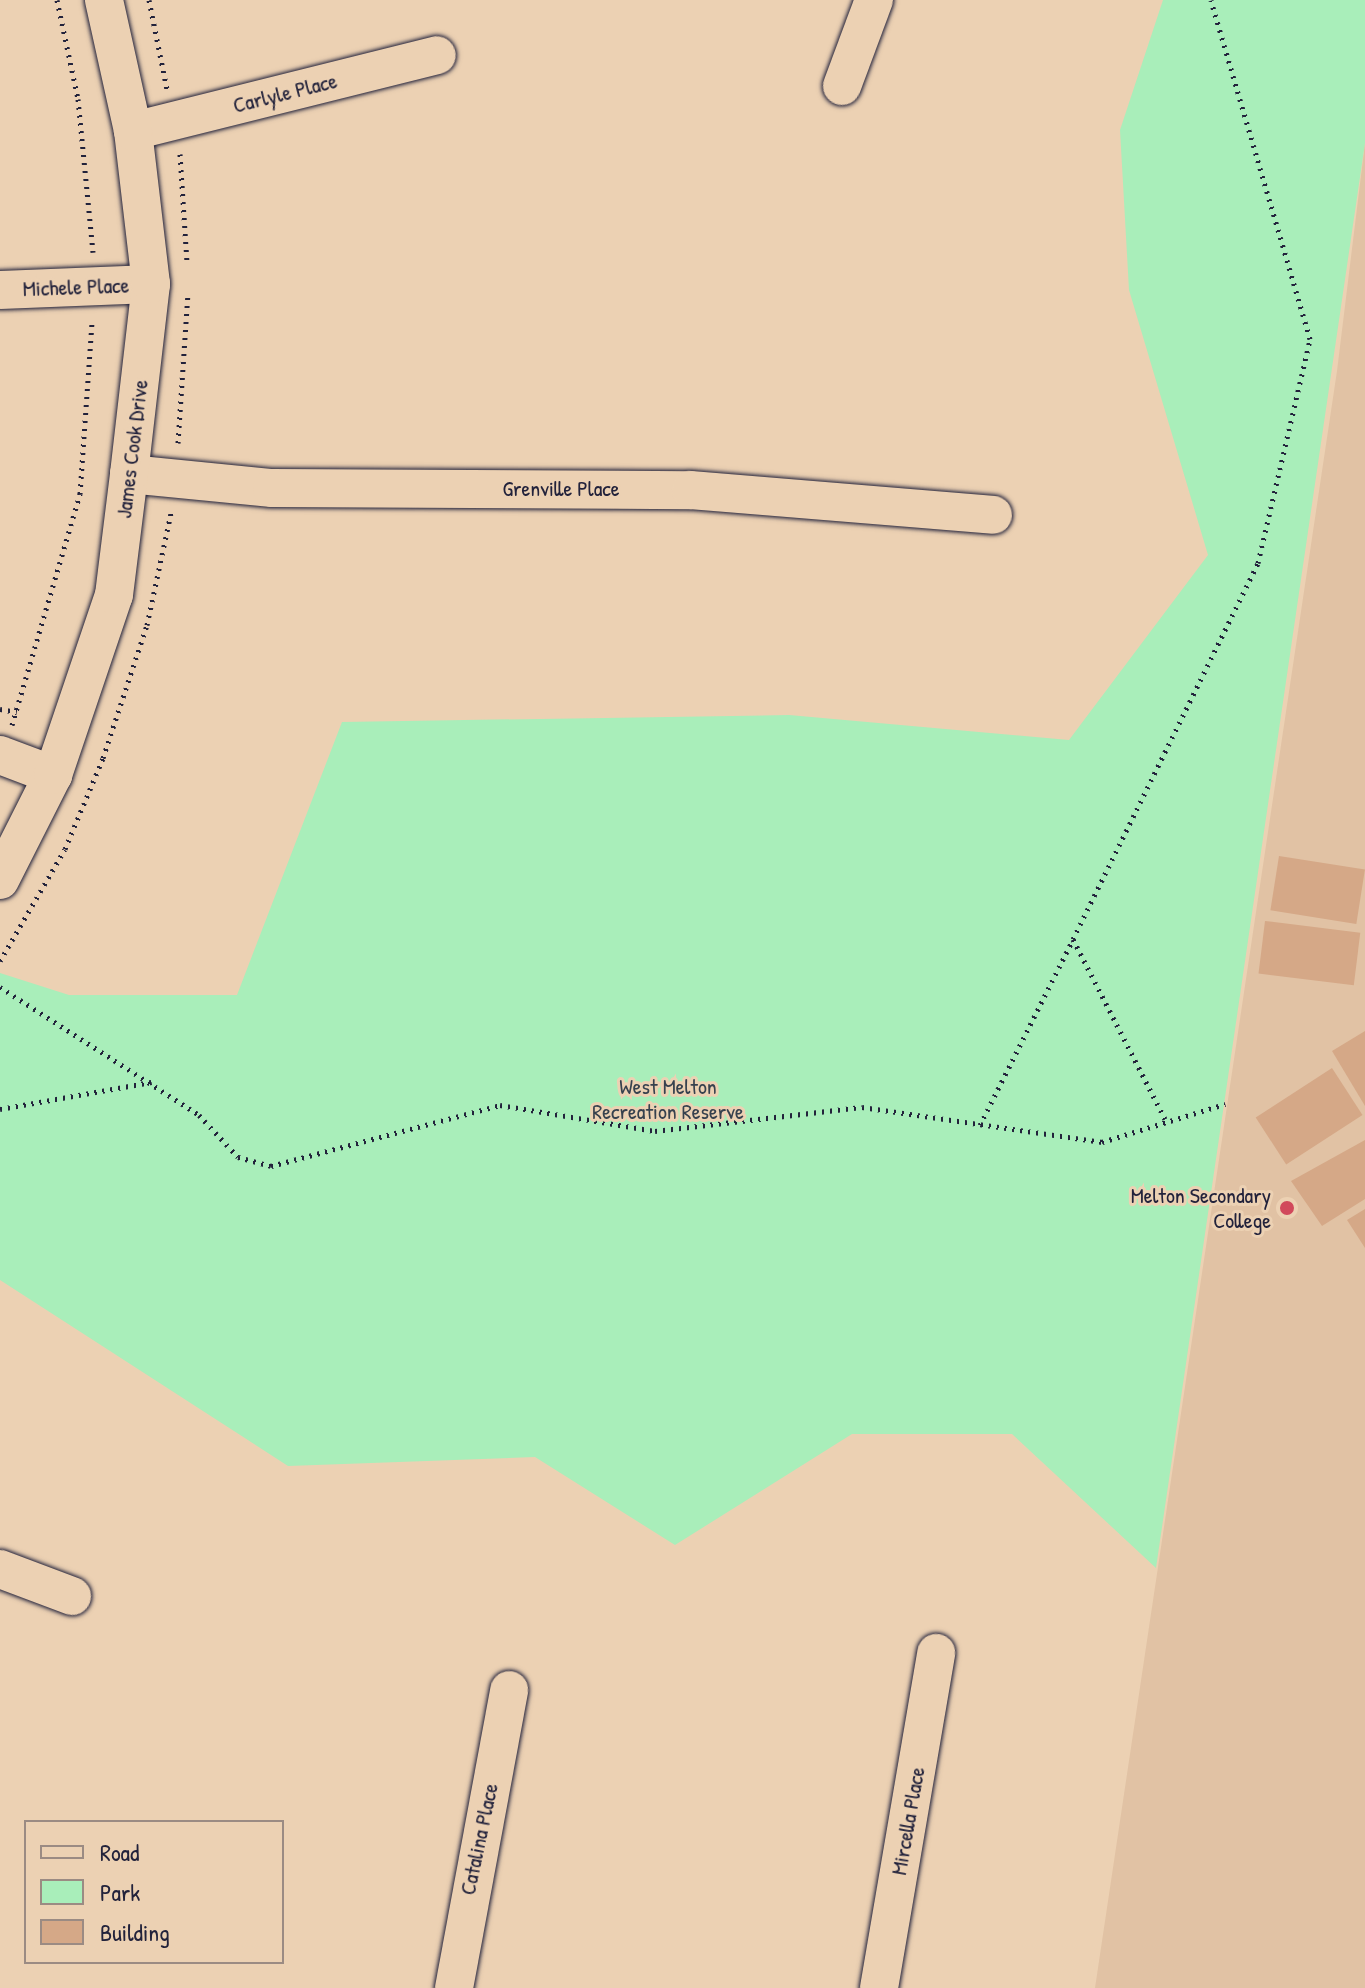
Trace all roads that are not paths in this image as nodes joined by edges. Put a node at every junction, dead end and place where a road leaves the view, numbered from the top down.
1 (104, 0) edge
2 (874, 0) edge
3 (437, 55) dead end
4 (842, 86) dead end
5 (133, 131) junction
6 (151, 284) junction
7 (0, 290) edge
8 (129, 474) junction
9 (993, 515) dead end
10 (3, 747) edge
11 (53, 775) junction
12 (0, 880) edge
13 (0, 1569) edge
14 (72, 1596) dead end
15 (936, 1653) dead end
16 (509, 1690) dead end
17 (454, 1988) edge
18 (879, 1988) edge

1 - 5 street, James Cook Drive
2 - 4 street
3 - 5 street, Carlyle Place
5 - 6 street, James Cook Drive
6 - 7 street, Michele Place
6 - 8 street, James Cook Drive
8 - 9 street, Grenville Place
8 - 11 street, James Cook Drive
10 - 11 street
11 - 12 street, James Cook Drive
13 - 14 street
15 - 18 street, Mircella Place
16 - 17 street, Catalina Place

